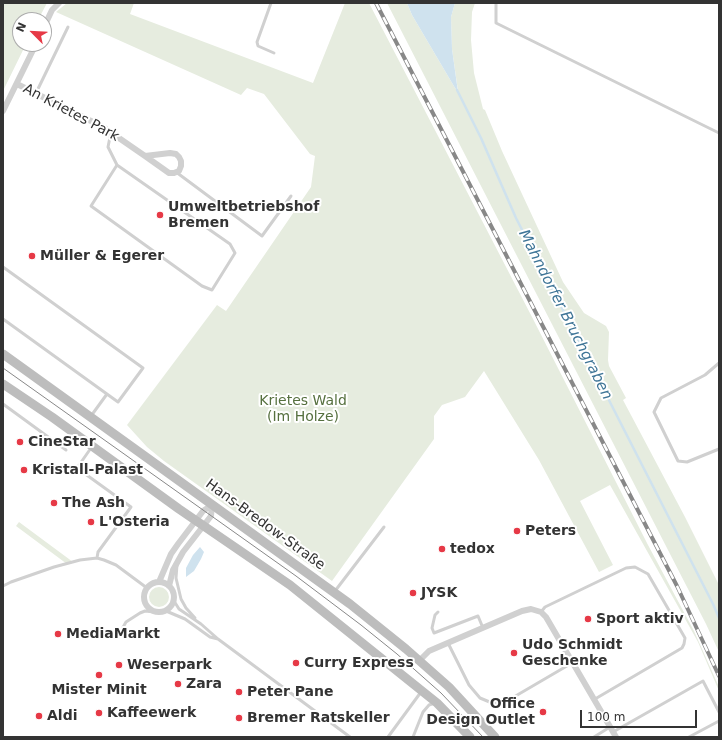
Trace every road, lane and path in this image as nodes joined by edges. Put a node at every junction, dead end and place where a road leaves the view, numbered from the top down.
1 (59, 3) edge
2 (271, 3) edge
3 (496, 3) edge
4 (51, 12) edge
5 (68, 27) dead end
6 (32, 52) edge
7 (274, 53) dead end
8 (16, 84) junction
9 (36, 93) junction
10 (3, 111) edge
11 (111, 132) junction
12 (719, 132) edge
13 (145, 156) junction
14 (118, 165) junction
15 (176, 172) junction
16 (291, 196) dead end
17 (3, 267) edge
18 (3, 319) edge
19 (3, 354) edge
20 (719, 363) edge
21 (3, 384) edge
22 (107, 394) junction
23 (3, 404) edge
24 (90, 417) junction
25 (92, 446) junction
26 (719, 449) edge
27 (66, 450) dead end
28 (212, 505) junction
29 (200, 523) junction
30 (384, 527) dead end
31 (97, 558) junction
32 (178, 561) junction
33 (159, 582) junction
34 (3, 586) edge
35 (169, 586) junction
36 (147, 588) junction
37 (334, 593) junction
38 (174, 601) junction
39 (145, 608) junction
40 (166, 611) junction
41 (438, 612) dead end
42 (541, 612) junction
43 (196, 620) junction
44 (483, 628) junction
45 (122, 629) dead end
46 (218, 639) junction
47 (448, 643) junction
48 (420, 660) junction
49 (573, 663) junction
50 (422, 690) junction
51 (594, 700) junction
52 (437, 703) junction
53 (719, 712) edge
54 (719, 721) edge
55 (613, 732) edge
56 (350, 737) edge
57 (388, 737) edge
58 (413, 737) edge
59 (470, 737) edge
60 (495, 737) edge
61 (594, 737) edge
62 (689, 737) edge

1 - 4 street
2 - 7 lane
3 - 12 lane
5 - 9 lane
6 - 8 street
8 - 9 street, An Krietes Park
8 - 10 street
9 - 11 street, An Krietes Park
11 - 13 street, An Krietes Park
11 - 14 lane
13 - 15 street, An Krietes Park
13 - 15 street
14 - 14 lane
15 - 16 lane
17 - 22 lane
18 - 22 lane
19 - 24 main road, Hans-Bredow-Straße
20 - 26 lane
21 - 25 main road
22 - 24 lane
23 - 27 lane
24 - 28 main road, Hans-Bredow-Straße
25 - 29 main road
25 - 31 lane
28 - 29 street
28 - 29 street
28 - 37 main road, Hans-Bredow-Straße
29 - 32 street
29 - 33 street
29 - 50 main road
30 - 37 lane
31 - 34 lane
31 - 36 lane
32 - 35 street
32 - 43 lane
33 - 35 street
33 - 36 street
35 - 38 street
36 - 39 street
37 - 48 main road, Hans-Bredow-Straße
38 - 40 street
38 - 43 lane
39 - 40 street
39 - 45 lane
40 - 46 lane
41 - 44 lane
42 - 44 street
42 - 49 street
42 - 51 lane
43 - 46 lane
44 - 47 street
46 - 56 lane
47 - 48 street
47 - 49 lane
48 - 60 main road, Hans-Bredow-Straße
49 - 51 street
50 - 52 main road
50 - 57 lane
51 - 55 street
52 - 58 lane
52 - 59 main road
53 - 55 lane
54 - 62 lane
55 - 61 lane

